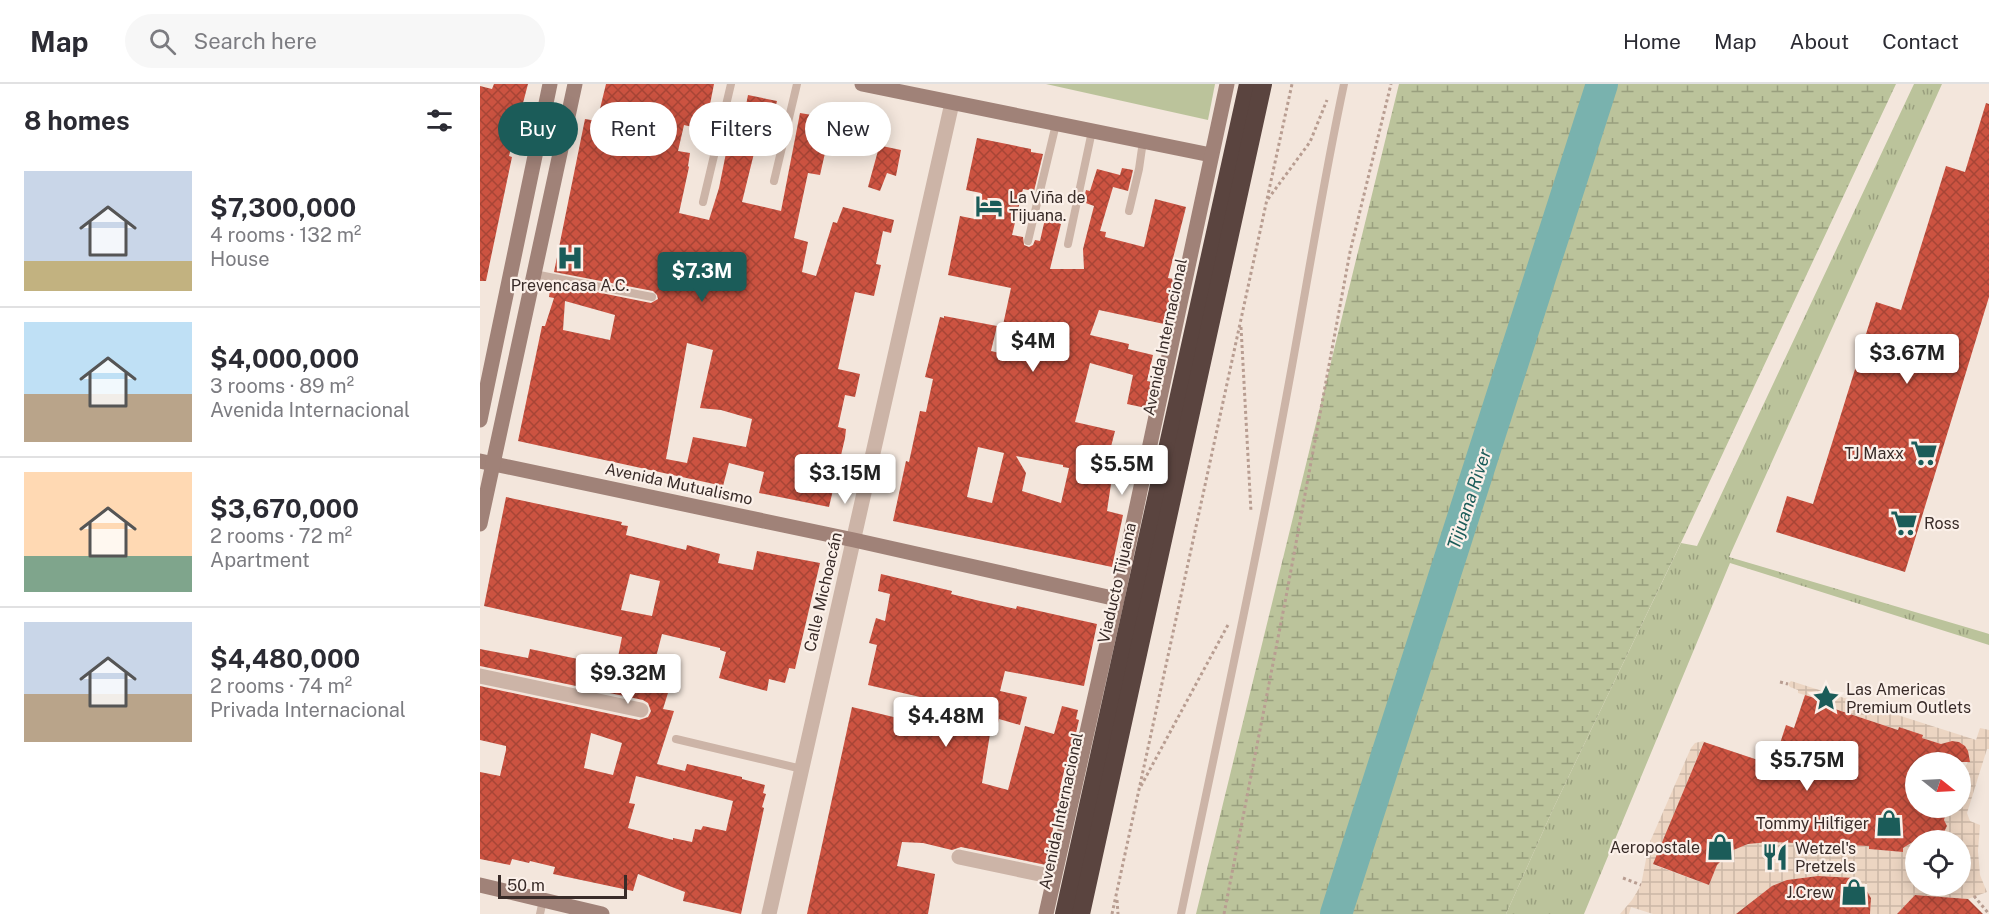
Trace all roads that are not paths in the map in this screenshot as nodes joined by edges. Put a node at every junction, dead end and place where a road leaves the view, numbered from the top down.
1 (550, 84) edge
2 (575, 84) edge
3 (731, 84) edge
4 (797, 84) edge
5 (862, 84) edge
6 (1227, 84) edge
7 (1240, 84) edge
8 (1248, 84) edge
9 (1255, 84) edge
10 (1263, 84) edge
11 (1344, 84) edge
12 (952, 103) junction
13 (1056, 124) junction
14 (1092, 131) junction
15 (1143, 141) junction
16 (1211, 155) junction
17 (774, 181) dead end
18 (703, 202) dead end
19 (1129, 211) dead end
20 (1028, 241) dead end
21 (1068, 244) dead end
22 (534, 274) junction
23 (652, 297) dead end
24 (480, 420) edge
25 (487, 462) edge
26 (480, 524) edge
27 (854, 540) junction
28 (1117, 599) junction
29 (480, 676) edge
30 (641, 710) dead end
31 (676, 739) dead end
32 (802, 769) junction
33 (959, 857) dead end
34 (1054, 877) junction
35 (480, 885) edge
36 (542, 907) edge
37 (602, 914) edge
38 (769, 914) edge
39 (1046, 914) edge
40 (1058, 914) edge
41 (1064, 914) edge
42 (1075, 914) edge
43 (1081, 914) edge
44 (1181, 914) edge

1 - 24 street
2 - 22 street
3 - 18 lane
4 - 17 lane
5 - 12 street
6 - 16 street, Avenida Internacional
7 - 40 highway, Avenida Internacional
8 - 41 highway, Viaducto Tijuana
9 - 42 highway, Viaducto Tijuana
10 - 43 highway
11 - 44 lane
12 - 13 street
12 - 27 street, Calle Michoacán
13 - 14 street
13 - 20 lane
14 - 15 street
14 - 21 lane
15 - 16 street
15 - 19 lane
16 - 28 street, Avenida Internacional
22 - 23 lane
22 - 25 street
25 - 26 street
25 - 27 street, Avenida Mutualismo
27 - 28 street, Avenida Mutualismo
27 - 32 street, Calle Michoacán
28 - 34 street, Avenida Internacional
29 - 30 street
31 - 32 lane
32 - 38 street, Calle Michoacán
33 - 34 street
34 - 39 street, Avenida Internacional
35 - 36 street
36 - 37 street

